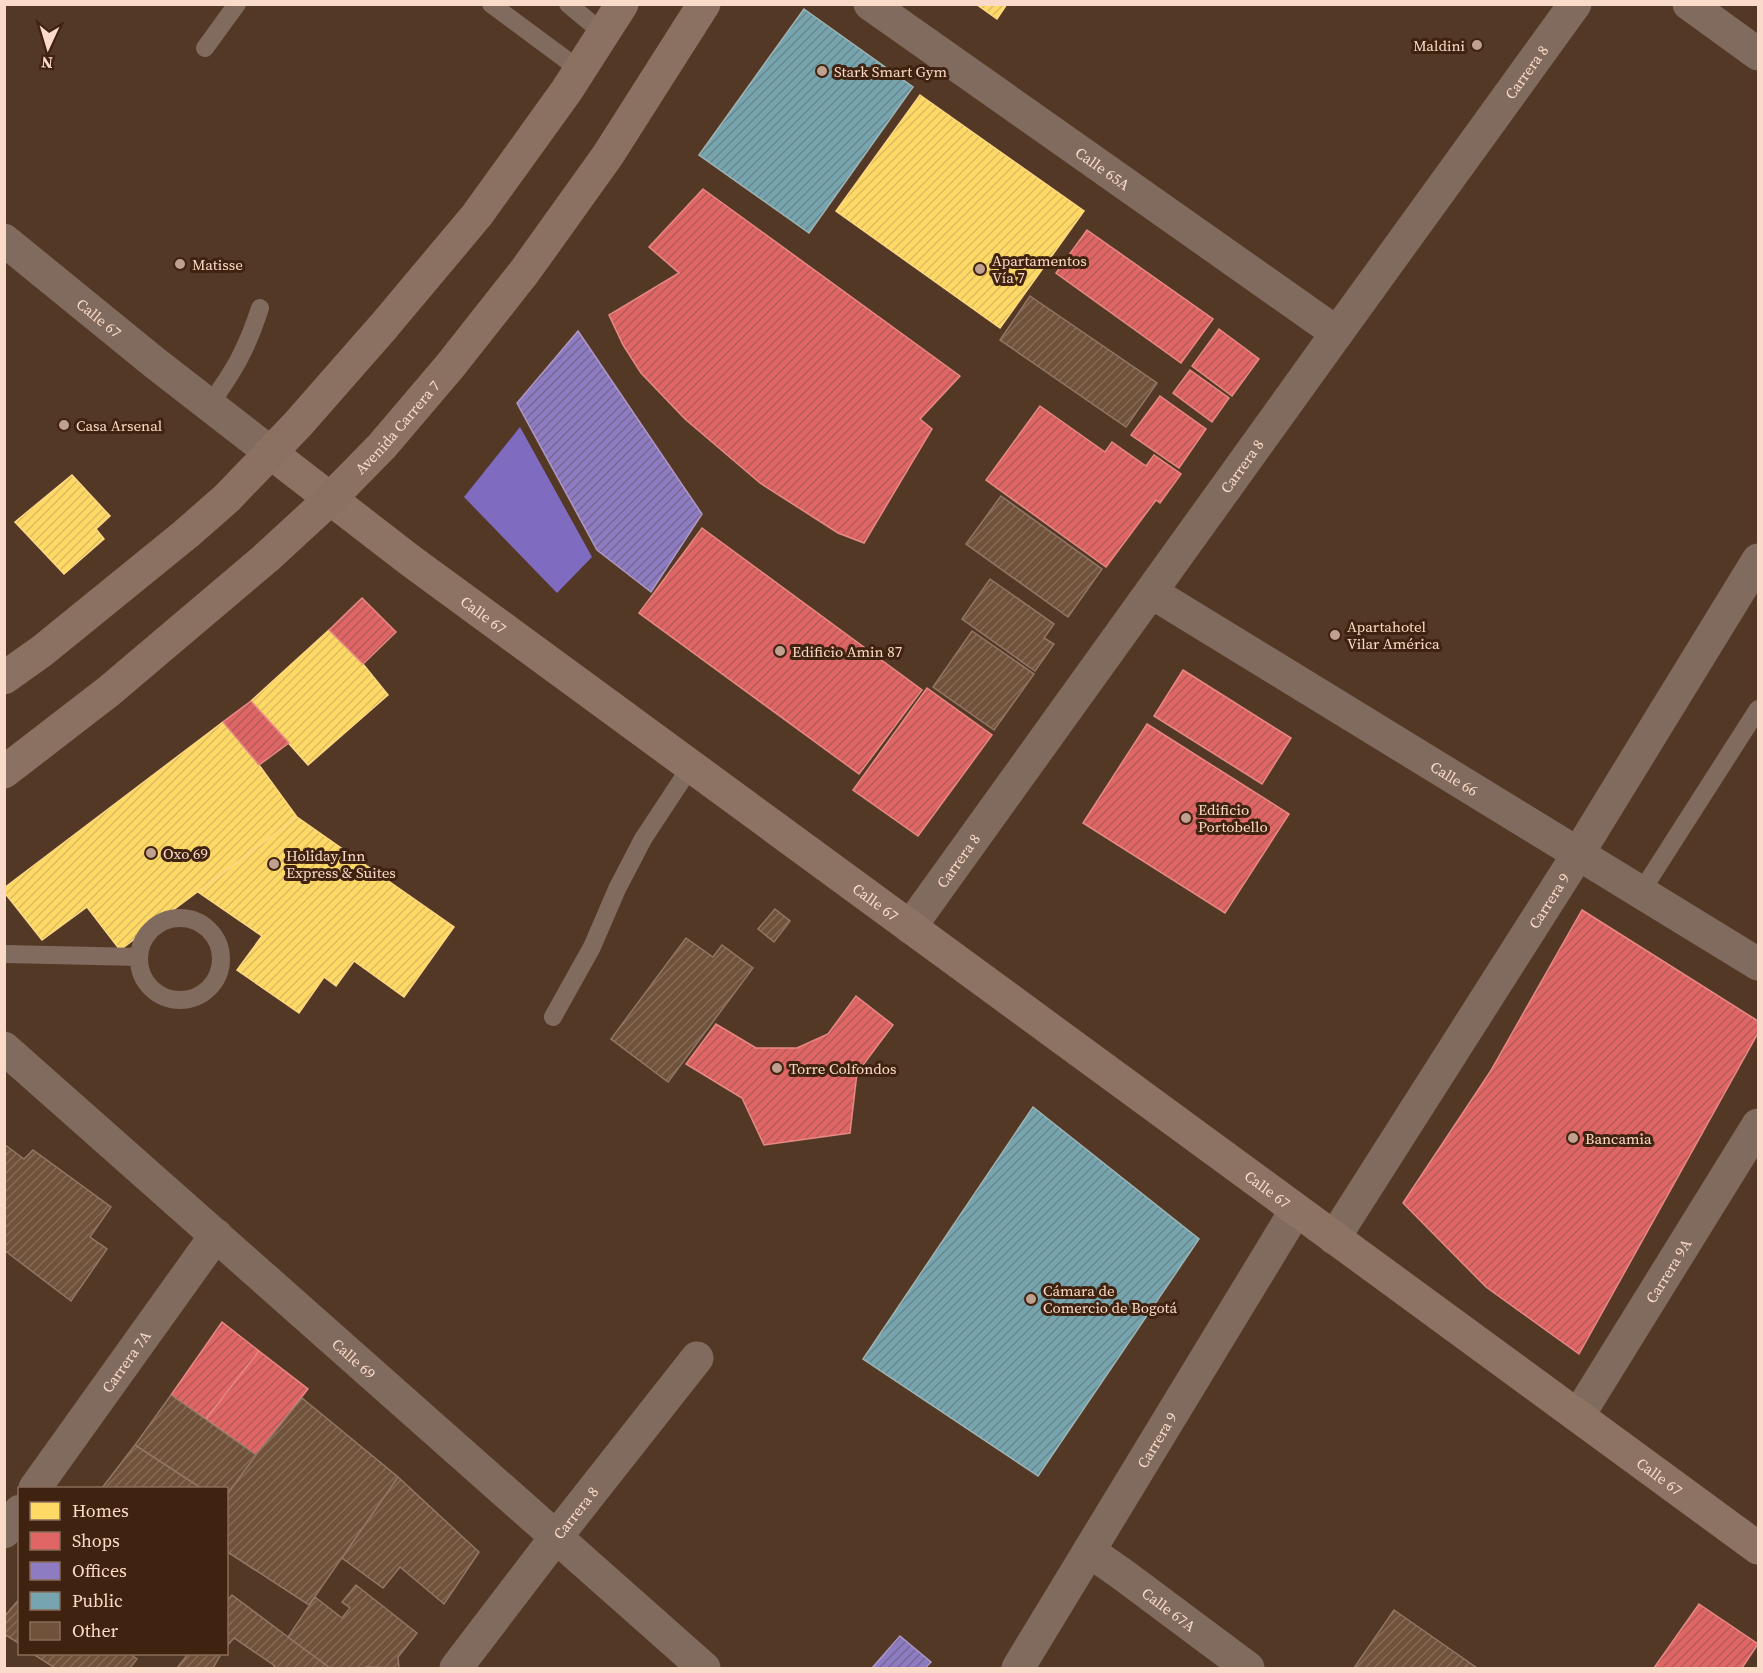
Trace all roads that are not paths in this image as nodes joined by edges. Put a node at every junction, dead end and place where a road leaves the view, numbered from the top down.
1 (237, 4) edge
2 (491, 4) edge
3 (568, 4) edge
4 (622, 4) edge
5 (704, 4) edge
6 (870, 4) edge
7 (1575, 4) edge
8 (1689, 4) edge
9 (603, 33) junction
10 (205, 48) dead end
11 (1758, 54) edge
12 (580, 70) junction
13 (4, 240) edge
14 (260, 308) dead end
15 (1336, 333) junction
16 (209, 405) junction
17 (271, 453) junction
18 (330, 499) junction
19 (1758, 560) edge
20 (1151, 592) junction
21 (4, 678) edge
22 (1758, 709) edge
23 (691, 766) junction
24 (4, 772) edge
25 (1578, 854) junction
26 (1641, 892) junction
27 (910, 927) junction
28 (4, 954) edge
29 (139, 957) junction
30 (1758, 964) edge
31 (553, 1017) dead end
32 (4, 1048) edge
33 (1758, 1125) edge
34 (1296, 1210) junction
35 (216, 1235) junction
36 (1334, 1238) junction
37 (697, 1358) dead end
38 (1578, 1416) junction
39 (36, 1487) edge
40 (18, 1514) edge
41 (4, 1532) edge
42 (556, 1537) junction
43 (1758, 1548) edge
44 (1089, 1551) junction
45 (456, 1668) edge
46 (704, 1668) edge
47 (1018, 1668) edge
48 (1248, 1668) edge

1 - 10 lane
2 - 12 lane
3 - 9 lane
4 - 9 main road
5 - 18 main road, Avenida Carrera 7
6 - 15 street, Calle 65A
7 - 15 street, Carrera 8
8 - 11 street
9 - 12 main road
12 - 17 main road
13 - 16 street, Calle 67
14 - 16 lane
15 - 20 street, Carrera 8
16 - 17 street, Calle 67
17 - 18 main road, Calle 67
17 - 21 main road
18 - 23 main road, Calle 67
18 - 24 main road, Avenida Carrera 7
19 - 25 street, Carrera 9
20 - 25 street, Calle 66
20 - 27 street, Carrera 8
22 - 26 lane
23 - 27 main road, Calle 67
23 - 31 lane
25 - 26 street, Calle 66
25 - 36 street, Carrera 9
26 - 30 street, Calle 66
27 - 34 main road, Calle 67
28 - 29 lane
29 - 29 lane
32 - 35 street, Calle 69
33 - 38 street, Carrera 9A
34 - 36 main road, Calle 67
34 - 44 street, Carrera 9
35 - 39 street, Carrera 7A
35 - 42 street, Calle 69
36 - 38 main road, Calle 67
37 - 42 street, Carrera 8
38 - 43 main road, Calle 67
40 - 41 street
42 - 45 street, Carrera 8
42 - 46 street, Calle 69
44 - 47 street, Carrera 9
44 - 48 street, Calle 67A

